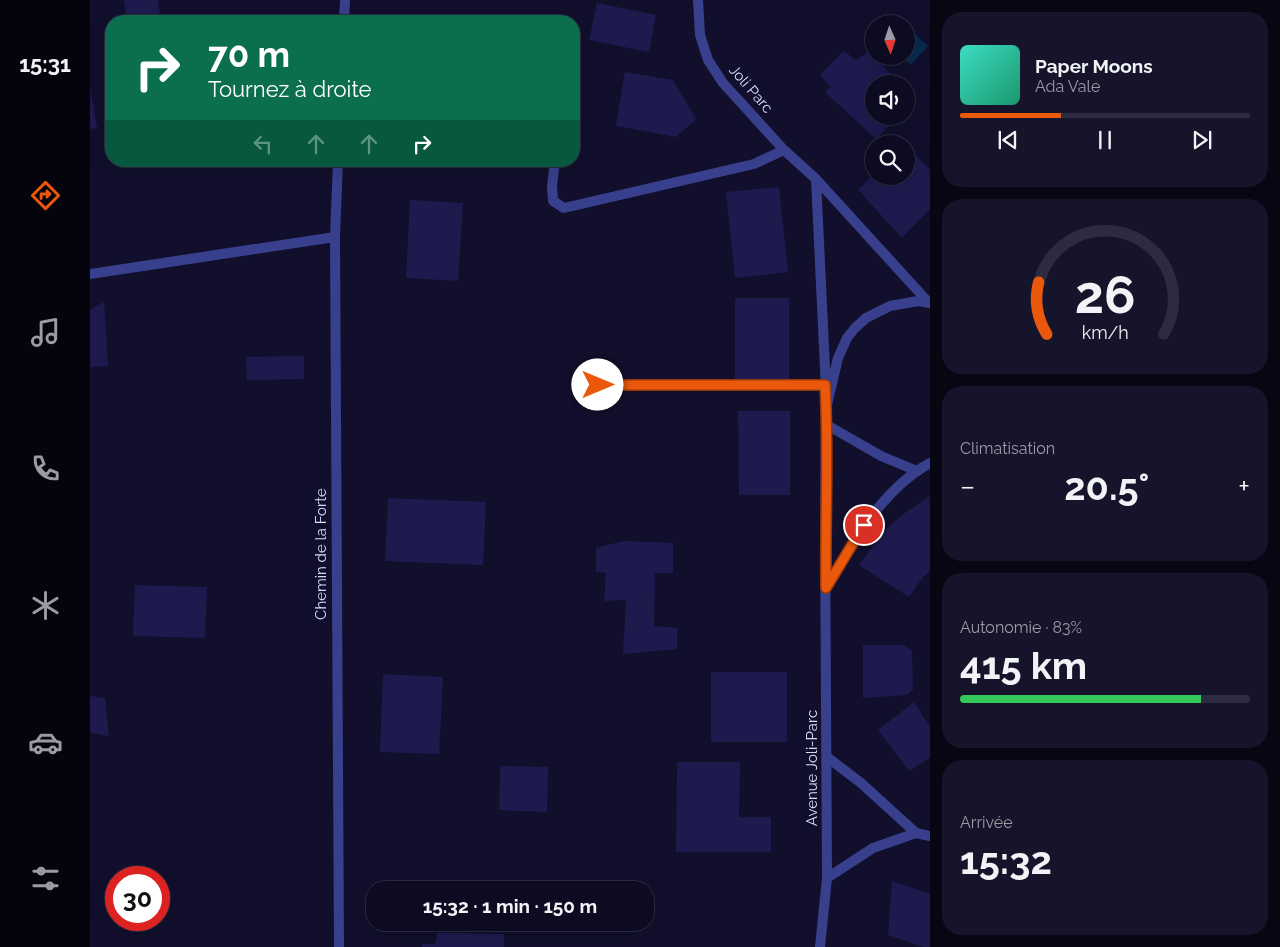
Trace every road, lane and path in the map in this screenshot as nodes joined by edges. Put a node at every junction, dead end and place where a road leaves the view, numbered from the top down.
1 (345, 0) edge
2 (698, 0) edge
3 (344, 15) edge
4 (784, 150) junction
5 (338, 167) edge
6 (554, 167) edge
7 (816, 179) junction
8 (335, 237) junction
9 (90, 274) edge
10 (930, 303) edge
11 (579, 385) dead end
12 (825, 385) junction
13 (826, 410) junction
14 (827, 425) junction
15 (930, 463) edge
16 (917, 471) junction
17 (826, 588) junction
18 (827, 757) junction
19 (916, 833) junction
20 (930, 836) edge
21 (827, 878) junction
22 (339, 947) edge
23 (820, 947) edge

1 - 3 street
2 - 4 street, Joli Parc
4 - 6 street
4 - 7 street, Joli Parc
5 - 8 street, Chemin de la Forte
7 - 10 street, Joli Parc
7 - 12 street, Avenue Joli-Parc
8 - 9 street
8 - 22 street, Chemin de la Forte
10 - 13 street
11 - 12 street
12 - 13 street, Avenue Joli-Parc
13 - 14 street, Avenue Joli-Parc
14 - 16 street
14 - 17 street, Avenue Joli-Parc
15 - 16 street
16 - 17 street
17 - 18 street, Avenue Joli-Parc
18 - 19 street
18 - 21 street, Avenue Joli-Parc
19 - 20 street
19 - 21 street
21 - 23 street, Avenue Joli-Parc

